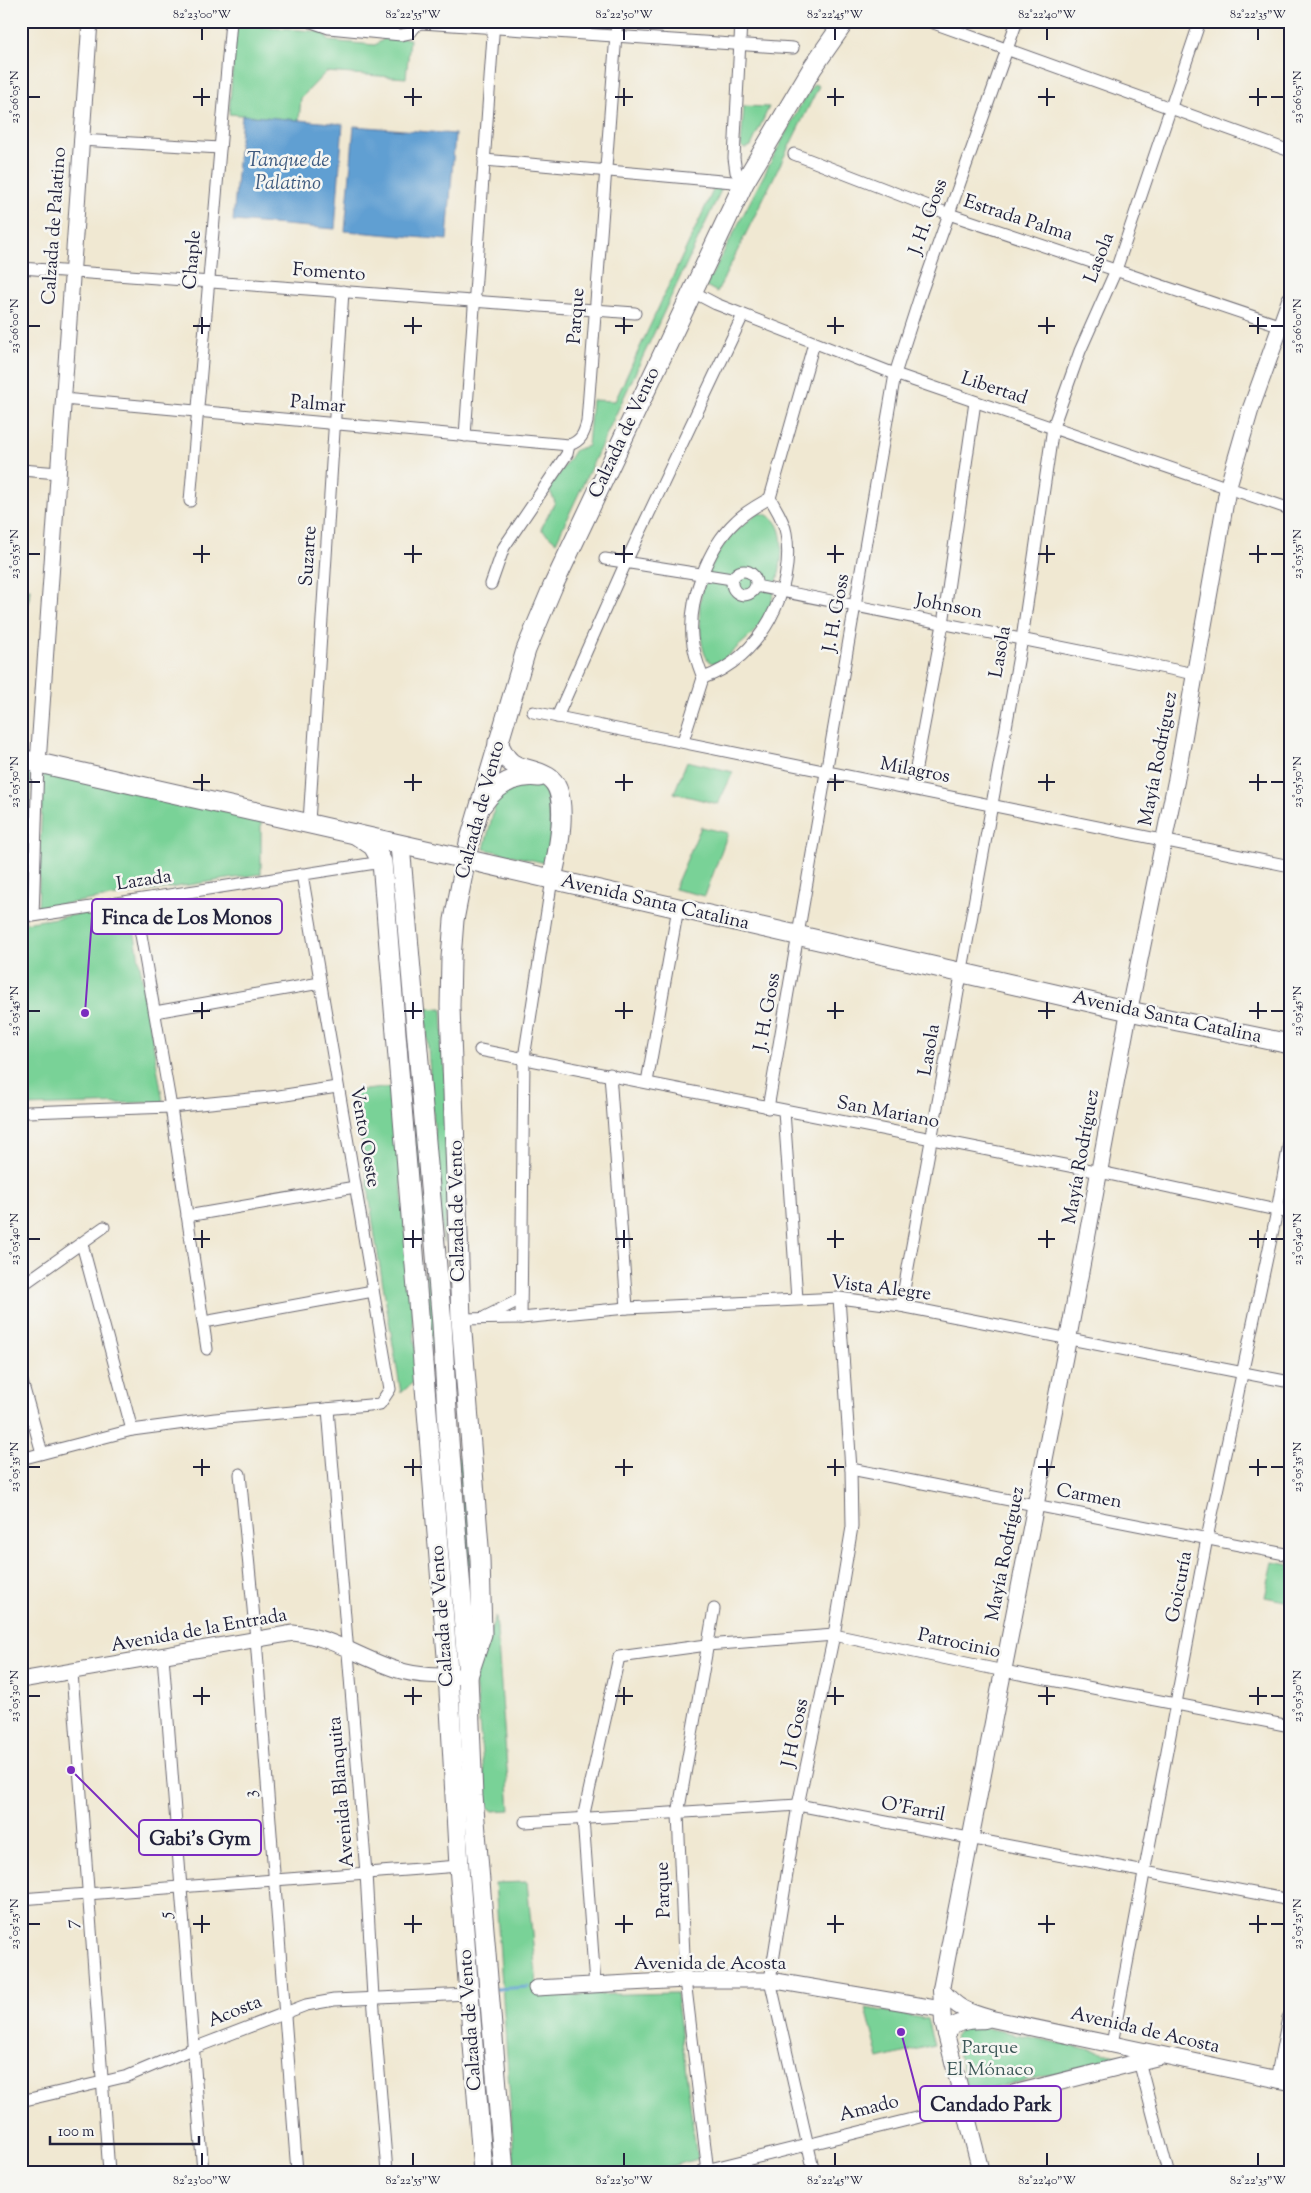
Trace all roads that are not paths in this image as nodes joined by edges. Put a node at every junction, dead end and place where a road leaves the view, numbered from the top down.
1 (90, 21) edge
2 (230, 21) edge
3 (309, 21) edge
4 (617, 21) edge
5 (741, 21) edge
6 (845, 21) edge
7 (928, 21) edge
8 (1018, 21) edge
9 (1200, 21) edge
10 (494, 24) edge
11 (616, 38) junction
12 (740, 46) junction
13 (794, 48) dead end
14 (1007, 48) junction
15 (1171, 109) junction
16 (80, 140) junction
17 (220, 148) junction
18 (1290, 151) edge
19 (794, 154) dead end
20 (484, 160) junction
21 (606, 171) junction
22 (744, 183) junction
23 (949, 214) junction
24 (21, 268) edge
25 (1116, 270) junction
26 (72, 271) junction
27 (209, 281) junction
28 (343, 291) junction
29 (691, 291) junction
30 (1290, 300) edge
31 (475, 301) junction
32 (595, 310) junction
33 (634, 313) dead end
34 (743, 315) junction
35 (1285, 327) edge
36 (814, 344) junction
37 (895, 374) junction
38 (64, 399) junction
39 (975, 402) junction
40 (198, 411) junction
41 (335, 424) junction
42 (1053, 427) junction
43 (466, 436) junction
44 (569, 445) junction
45 (21, 470) edge
46 (59, 473) junction
47 (1228, 487) junction
48 (770, 498) junction
49 (190, 501) dead end
50 (1290, 508) edge
51 (605, 559) dead end
52 (626, 562) junction
53 (703, 575) junction
54 (732, 580) junction
55 (491, 584) dead end
56 (756, 586) junction
57 (782, 590) junction
58 (856, 606) junction
59 (943, 624) junction
60 (1022, 639) junction
61 (1195, 674) junction
62 (703, 678) junction
63 (533, 712) dead end
64 (557, 717) junction
65 (683, 741) junction
66 (498, 742) junction
67 (30, 761) edge
68 (828, 773) junction
69 (912, 789) junction
70 (560, 799) junction
71 (993, 804) junction
72 (478, 812) junction
73 (309, 822) junction
74 (355, 834) junction
75 (1164, 839) junction
76 (400, 845) junction
77 (382, 862) junction
78 (1290, 866) edge
79 (302, 874) junction
80 (552, 879) junction
81 (678, 908) junction
82 (140, 928) dead end
83 (799, 936) junction
84 (961, 973) junction
85 (320, 983) junction
86 (1129, 1011) junction
87 (155, 1012) junction
88 (1290, 1044) edge
89 (480, 1050) dead end
90 (524, 1058) junction
91 (610, 1074) junction
92 (647, 1082) junction
93 (337, 1087) junction
94 (171, 1107) junction
95 (768, 1108) junction
96 (784, 1111) junction
97 (28, 1112) dead end
98 (1290, 1138) edge
99 (932, 1139) junction
100 (1100, 1172) junction
101 (355, 1187) junction
102 (458, 1188) junction
103 (1277, 1211) junction
104 (1290, 1213) edge
105 (187, 1216) junction
106 (104, 1227) dead end
107 (82, 1244) junction
108 (21, 1286) edge
109 (374, 1291) junction
110 (839, 1298) junction
111 (797, 1299) junction
112 (519, 1300) junction
113 (901, 1306) junction
114 (627, 1308) junction
115 (521, 1318) junction
116 (461, 1319) junction
117 (481, 1320) junction
118 (204, 1322) junction
119 (442, 1324) junction
120 (1068, 1339) junction
121 (207, 1349) dead end
122 (1242, 1372) junction
123 (21, 1378) edge
124 (1290, 1382) edge
125 (425, 1390) junction
126 (328, 1409) junction
127 (132, 1430) junction
128 (42, 1453) junction
129 (21, 1458) edge
130 (851, 1469) junction
131 (240, 1474) dead end
132 (1036, 1504) junction
133 (1207, 1538) junction
134 (1290, 1555) edge
135 (714, 1609) dead end
136 (834, 1635) junction
137 (256, 1639) junction
138 (707, 1646) junction
139 (348, 1649) junction
140 (163, 1656) junction
141 (1004, 1671) junction
142 (72, 1673) junction
143 (448, 1676) junction
144 (468, 1676) junction
145 (21, 1680) edge
146 (1176, 1704) junction
147 (1290, 1726) edge
148 (798, 1805) junction
149 (678, 1814) junction
150 (583, 1818) junction
151 (525, 1822) dead end
152 (970, 1839) junction
153 (459, 1866) junction
154 (1144, 1872) junction
155 (366, 1873) junction
156 (275, 1880) junction
157 (182, 1887) junction
158 (87, 1894) junction
159 (21, 1899) edge
160 (1290, 1900) edge
161 (685, 1980) junction
162 (770, 1980) junction
163 (595, 1985) junction
164 (536, 1988) dead end
165 (941, 1989) junction
166 (470, 1994) junction
167 (373, 1997) junction
168 (941, 2008) junction
169 (286, 2012) junction
170 (1290, 2018) edge
171 (992, 2019) junction
172 (946, 2034) junction
173 (1112, 2044) junction
174 (194, 2048) junction
175 (1164, 2056) junction
176 (1139, 2061) junction
177 (1284, 2081) edge
178 (103, 2082) junction
179 (21, 2101) edge
180 (964, 2106) junction
181 (807, 2145) junction
182 (705, 2171) edge
183 (109, 2172) edge
184 (203, 2172) edge
185 (297, 2172) edge
186 (387, 2172) edge
187 (483, 2172) edge
188 (504, 2172) edge
189 (814, 2172) edge
190 (981, 2172) edge
191 (1168, 2172) edge

1 - 16 street, Calzada de Palatino
2 - 17 street, Chaple
3 - 10 street
4 - 11 street, Parque
5 - 12 street
6 - 22 main road, Calzada de Vento
7 - 14 street
8 - 14 street, J. H. Goss
9 - 15 street, Lasola
10 - 11 street
10 - 20 street
11 - 12 street
11 - 21 street, Parque
12 - 13 street
12 - 22 street
14 - 15 street
14 - 23 street, J. H. Goss
15 - 18 street
15 - 25 street, Lasola
16 - 17 street
16 - 26 street, Calzada de Palatino
17 - 27 street, Chaple
19 - 23 street, Estrada Palma
20 - 21 street
20 - 31 street
21 - 22 street
21 - 32 street, Parque
22 - 29 main road, Calzada de Vento
23 - 25 street, Estrada Palma
23 - 37 street, J. H. Goss
24 - 26 street, Fomento
25 - 35 street, Estrada Palma
25 - 42 street, Lasola
26 - 27 street, Fomento
26 - 38 street, Calzada de Palatino
27 - 28 street, Fomento
27 - 40 street, Chaple
28 - 31 street, Fomento
28 - 41 street, Suzarte
29 - 34 street, Libertad
29 - 66 main road, Calzada de Vento
30 - 35 main road, Mayía Rodríguez
31 - 32 street, Fomento
31 - 43 street
32 - 33 street, Fomento
32 - 44 street, Parque
34 - 36 street, Libertad
34 - 52 street
35 - 47 main road, Mayía Rodríguez
36 - 37 street, Libertad
36 - 48 street
37 - 39 street, Libertad
37 - 58 street, J. H. Goss
38 - 40 street, Palmar
38 - 46 street, Calzada de Palatino
39 - 42 street, Libertad
39 - 59 street
40 - 41 street, Palmar
40 - 49 street, Chaple
41 - 43 street, Palmar
41 - 73 street, Suzarte
42 - 47 street, Libertad
42 - 60 street, Lasola
43 - 44 street, Palmar
44 - 55 street, Parque
45 - 46 street
46 - 67 street, Calzada de Palatino
47 - 50 street, Libertad
47 - 61 main road, Mayía Rodríguez
48 - 53 street
48 - 57 street
51 - 52 street
52 - 53 street
52 - 64 street
53 - 54 street
53 - 62 street
54 - 56 street
54 - 56 street, Johnson
56 - 57 street, Johnson
57 - 58 street, Johnson
57 - 62 street
58 - 59 street, Johnson
58 - 68 street, J. H. Goss
59 - 60 street, Johnson
59 - 69 street
60 - 61 street, Johnson
60 - 71 street, Lasola
61 - 75 main road, Mayía Rodríguez
62 - 65 street
63 - 64 street, Milagros
64 - 65 street, Milagros
65 - 68 street, Milagros
66 - 70 main road
66 - 72 main road, Calzada de Vento
67 - 73 main road, Avenida Santa Catalina
67 - 79 street, Lazada
68 - 69 street, Milagros
68 - 83 street, J. H. Goss
69 - 71 street, Milagros
70 - 72 main road
70 - 80 main road
71 - 75 street, Milagros
71 - 84 street, Lasola
72 - 102 main road, Calzada de Vento
73 - 74 main road, Avenida Santa Catalina
74 - 76 main road, Avenida Santa Catalina
74 - 77 main road
75 - 78 street, Milagros
75 - 86 main road, Mayía Rodríguez
76 - 77 main road
76 - 80 main road, Avenida Santa Catalina, bridge
76 - 119 main road, Calzada de Vento
77 - 79 street, Lazada
77 - 125 main road, Calzada de Vento
79 - 85 street, Vento Oeste
80 - 81 main road, Avenida Santa Catalina
80 - 90 street
81 - 83 main road, Avenida Santa Catalina
81 - 92 street
82 - 87 street
83 - 84 main road, Avenida Santa Catalina
83 - 95 street, J. H. Goss
84 - 86 main road, Avenida Santa Catalina
84 - 99 street, Lasola
85 - 87 street
85 - 93 street, Vento Oeste
86 - 88 main road, Avenida Santa Catalina
86 - 100 main road, Mayía Rodríguez
87 - 94 street
89 - 90 street, San Mariano
90 - 91 street, San Mariano
90 - 112 street
91 - 92 street, San Mariano
91 - 114 street
92 - 95 street, San Mariano
93 - 94 street
93 - 101 street, Vento Oeste
94 - 97 street
94 - 105 street
95 - 96 street, San Mariano
96 - 99 street, San Mariano
96 - 111 street
98 - 103 street, Goicuría
99 - 100 street, San Mariano
99 - 113 street, Lasola
100 - 103 street, San Mariano
100 - 120 main road, Mayía Rodríguez
101 - 105 street
101 - 109 street, Vento Oeste
102 - 116 main road, Calzada de Vento
102 - 119 main road
103 - 104 street, San Mariano
103 - 122 street, Goicuría
105 - 118 street
106 - 107 street
107 - 108 street
107 - 127 street
109 - 118 street
109 - 126 street, Vento Oeste
110 - 111 street, Vista Alegre
110 - 113 street, Vista Alegre
110 - 130 street, J H Goss
111 - 114 street, Vista Alegre
112 - 115 street
112 - 117 street
113 - 120 street, Vista Alegre
114 - 115 street, Vista Alegre
115 - 117 street, Vista Alegre
116 - 117 street, Vista Alegre
116 - 144 main road, Calzada de Vento
118 - 121 street
119 - 125 main road
119 - 144 main road, Calzada de Vento
120 - 122 street, Vista Alegre
120 - 132 main road, Mayía Rodríguez
122 - 124 street, Vista Alegre
122 - 133 street, Goicuría
123 - 128 street
125 - 143 main road, Calzada de Vento
126 - 127 street
126 - 139 street, Avenida Blanquita
127 - 128 street
128 - 129 street
130 - 132 street, Carmen
130 - 136 street, J H Goss
131 - 137 street, 3
132 - 133 street, Carmen
132 - 141 main road, Mayía Rodríguez
133 - 134 street, Carmen
133 - 146 street, Goicuría
135 - 138 street, Parque
136 - 138 street, Patrocinio
136 - 141 street, Patrocinio
136 - 148 street, J H Goss
137 - 139 street, Avenida de la Entrada
137 - 140 street, Avenida de la Entrada
137 - 156 street, 3
138 - 149 street, Parque
138 - 150 street, Patrocinio
139 - 143 street, Avenida de la Entrada
139 - 155 street, Avenida Blanquita
140 - 142 street, Avenida de la Entrada
140 - 157 street, 5
141 - 146 street, Patrocinio
141 - 152 main road, Mayía Rodríguez
142 - 145 street, Avenida de la Entrada
142 - 158 street, 7
143 - 144 street, Avenida de la Entrada
143 - 153 main road, Calzada de Vento
144 - 188 main road, Calzada de Vento
146 - 147 street, Patrocinio
146 - 154 street, Goicuría
148 - 149 street, O'Farril
148 - 152 street, O'Farril
148 - 162 street, J H Goss
149 - 150 street, O'Farril
149 - 161 street, Parque
150 - 151 street, O'Farril
150 - 163 street
152 - 154 street, O'Farril
152 - 165 main road, Mayía Rodríguez
153 - 155 street
153 - 166 main road, Calzada de Vento
154 - 160 street, O'Farril
154 - 173 street, Goicuría
155 - 156 street
155 - 167 street, Avenida Blanquita
156 - 157 street
156 - 169 street, 3
157 - 158 street
157 - 174 street, 5
158 - 159 street
158 - 178 street, 7
161 - 162 street, Avenida de Acosta
161 - 163 street, Avenida de Acosta
161 - 182 street, Parque
162 - 168 street, Avenida de Acosta
162 - 181 street, J H Goss
163 - 164 street, Avenida de Acosta
165 - 168 main road, Mayía Rodríguez
165 - 171 main road, Avenida de Acosta
166 - 167 street, Acosta
166 - 187 main road, Calzada de Vento
167 - 169 street, Acosta
167 - 186 street, Avenida Blanquita
168 - 172 main road, Mayía Rodríguez
169 - 174 street, Acosta
169 - 185 street, 3
170 - 177 street
171 - 172 main road, Avenida de Acosta
171 - 173 main road, Avenida de Acosta
172 - 180 main road, Mayía Rodríguez
173 - 175 main road, Avenida de Acosta
174 - 178 street, Acosta
174 - 184 street, 5
175 - 176 main road, Amado
175 - 177 main road, Avenida de Acosta
176 - 180 main road, Amado
176 - 191 street
178 - 179 street, Acosta
178 - 183 street, 7
180 - 181 street, Amado
180 - 190 main road, Mayía Rodríguez
181 - 182 street, Amado
181 - 189 street, J H Goss

